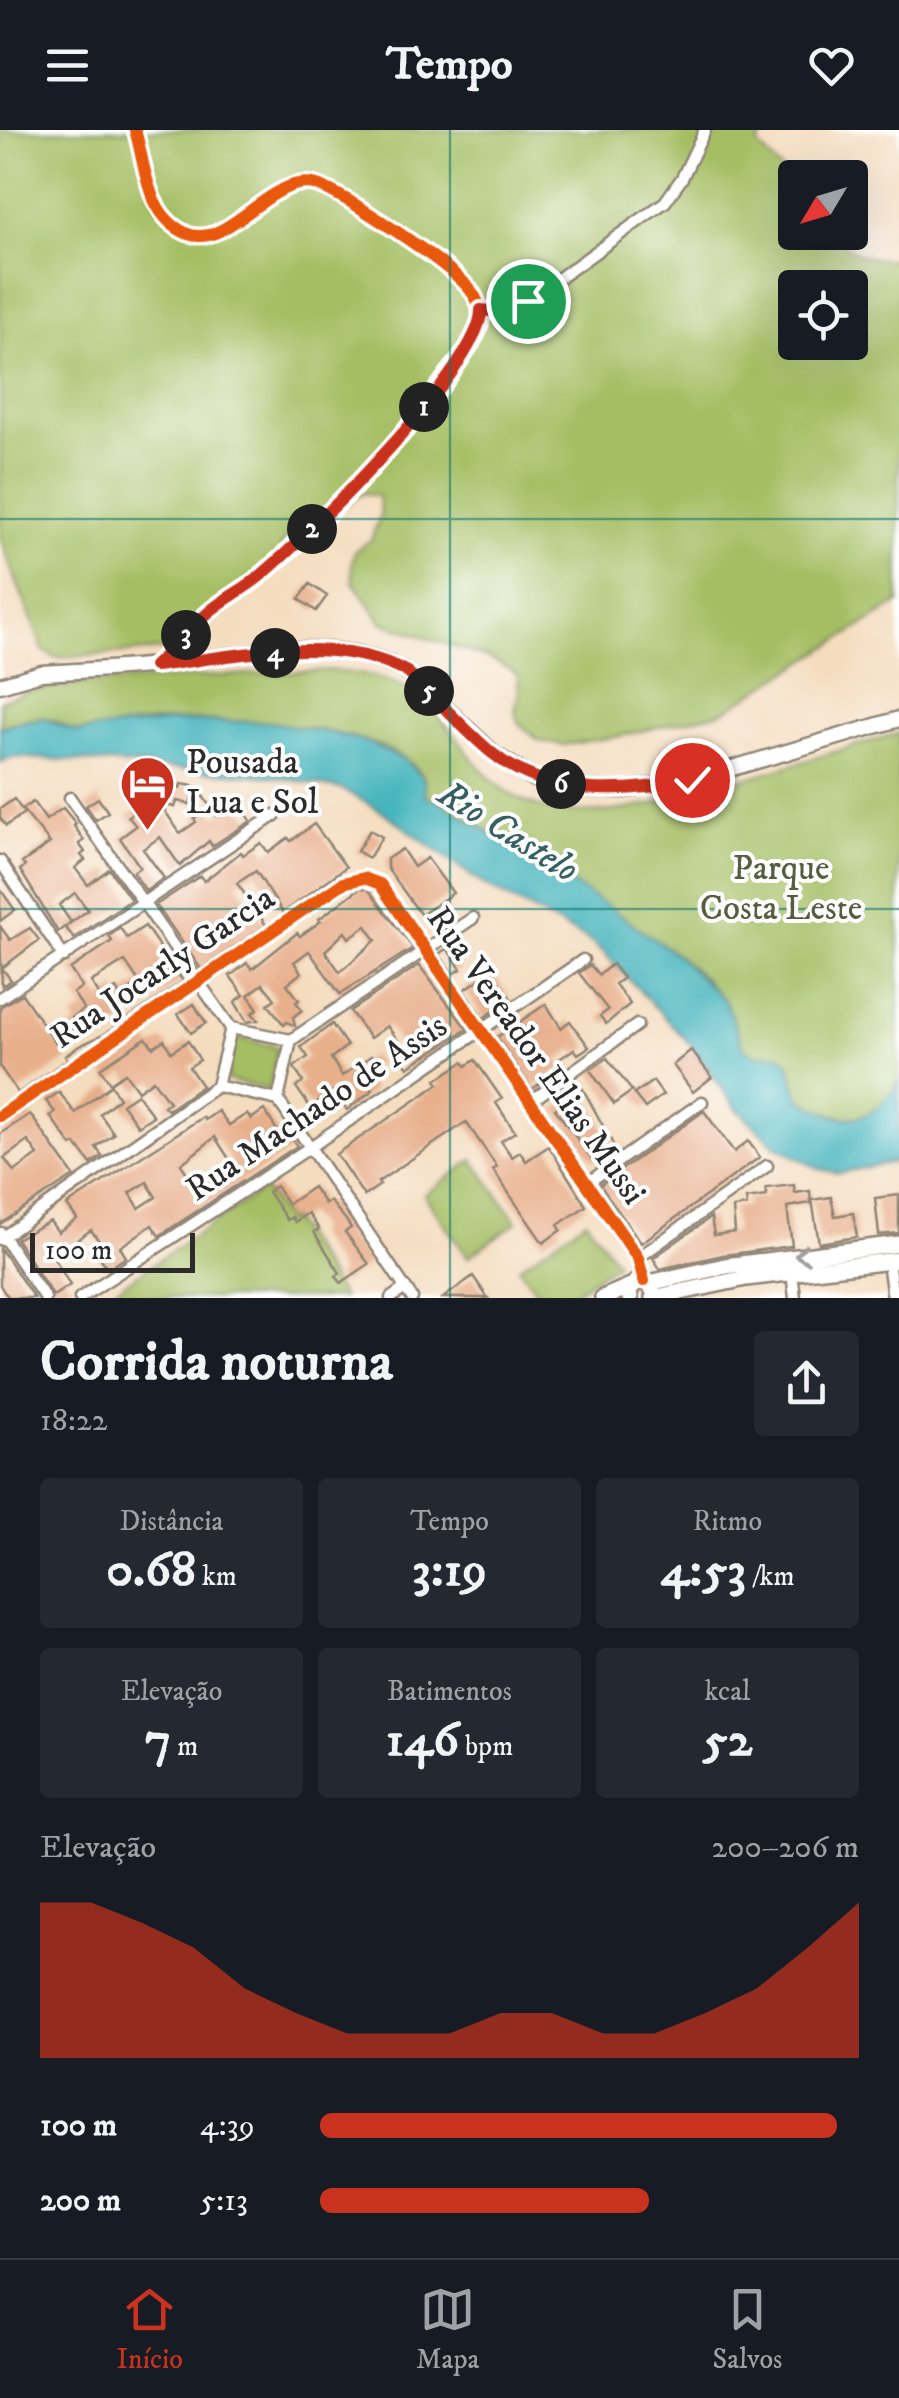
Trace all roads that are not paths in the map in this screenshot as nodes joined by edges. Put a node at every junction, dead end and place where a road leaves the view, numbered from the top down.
1 (135, 130) edge
2 (705, 130) edge
3 (481, 310) junction
4 (154, 666) junction
5 (0, 684) edge
6 (899, 718) edge
7 (70, 798) dead end
8 (275, 815) dead end
9 (0, 861) edge
10 (364, 878) joint
11 (144, 902) junction
12 (473, 918) dead end
13 (427, 950) junction
14 (64, 957) junction
15 (582, 960) dead end
16 (198, 980) junction
17 (0, 998) edge
18 (638, 1025) dead end
19 (231, 1028) junction
20 (482, 1030) junction
21 (291, 1040) junction
22 (217, 1086) junction
23 (278, 1100) junction
24 (530, 1102) junction
25 (702, 1102) dead end
26 (0, 1116) edge
27 (309, 1148) junction
28 (768, 1166) dead end
29 (586, 1184) junction
30 (1, 1235) edge
31 (899, 1244) edge
32 (638, 1258) junction
33 (894, 1260) edge
34 (792, 1272) junction
35 (643, 1291) edge
36 (409, 1293) edge
37 (45, 1298) edge
38 (80, 1298) edge
39 (391, 1298) edge
40 (603, 1298) edge
41 (795, 1298) edge
42 (893, 1298) edge

1 - 3 street
2 - 3 street
3 - 4 street
4 - 5 main road
4 - 6 main road
7 - 11 street
8 - 11 street
9 - 14 street
10 - 13 street, Rua Vereador Elias Mussi
10 - 16 street, Rua Jocarly Garcia
11 - 14 street
11 - 16 street
12 - 13 street
13 - 20 street, Rua Vereador Elias Mussi
13 - 21 street
14 - 17 street
15 - 20 street, Rua Machado de Assis
16 - 19 street
16 - 26 street, Rua Jocarly Garcia
18 - 24 street
19 - 21 street
19 - 22 street
20 - 24 street, Rua Vereador Elias Mussi
20 - 27 street, Rua Machado de Assis
21 - 23 street
22 - 23 street
22 - 30 street
23 - 27 street
24 - 29 street, Rua Vereador Elias Mussi
25 - 29 street
27 - 36 street
27 - 38 street, Rua Machado de Assis
28 - 32 street
29 - 32 street, Rua Vereador Elias Mussi
30 - 37 street
31 -> 35 main road
32 - 35 street, Rua Vereador Elias Mussi
33 - 34 main road
33 - 42 street
34 - 35 main road
34 - 41 street
35 - 40 main road
36 - 39 street

